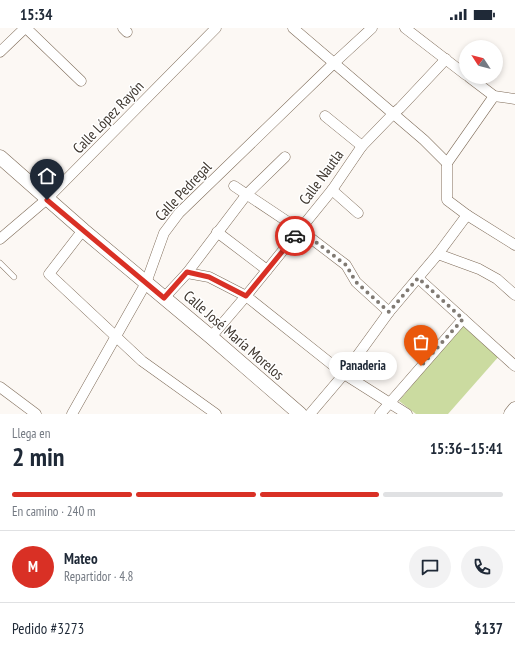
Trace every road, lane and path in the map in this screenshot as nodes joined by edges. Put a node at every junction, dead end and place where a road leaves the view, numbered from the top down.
1 (26, 28) edge
2 (216, 28) edge
3 (293, 28) edge
4 (372, 28) edge
5 (405, 28) edge
6 (0, 52) edge
7 (446, 59) junction
8 (334, 63) junction
9 (459, 69) edge
10 (81, 81) dead end
11 (478, 84) edge
12 (494, 96) junction
13 (515, 99) edge
14 (393, 114) junction
15 (325, 116) dead end
16 (362, 146) junction
17 (0, 157) edge
18 (284, 157) dead end
19 (447, 163) junction
20 (234, 186) dead end
21 (332, 190) junction
22 (246, 194) junction
23 (47, 200) junction
24 (358, 213) dead end
25 (467, 215) junction
26 (83, 230) junction
27 (300, 230) junction
28 (217, 232) junction
29 (0, 239) edge
30 (515, 245) edge
31 (438, 254) junction
32 (0, 263) edge
33 (267, 270) junction
34 (187, 272) junction
35 (14, 277) dead end
36 (418, 278) junction
37 (146, 283) junction
38 (246, 296) junction
39 (515, 296) edge
40 (164, 298) junction
41 (389, 312) junction
42 (463, 319) junction
43 (115, 337) junction
44 (211, 337) junction
45 (515, 366) edge
46 (344, 374) junction
47 (0, 387) edge
48 (390, 402) junction
49 (515, 409) edge
50 (295, 412) edge
51 (36, 414) edge
52 (72, 414) edge
53 (216, 414) edge
54 (310, 414) edge
55 (380, 414) edge
56 (407, 414) edge
57 (511, 414) edge

1 - 6 street
1 - 10 street
2 - 23 street, Calle López Rayón
3 - 8 street
4 - 8 street, Calle Pedregal
5 - 7 street
7 - 9 street
7 - 14 street, Calle Nautla
8 - 14 street
8 - 37 street, Calle Pedregal
11 - 12 street
12 - 13 street
12 - 19 street
14 - 16 street, Calle Nautla
14 - 19 street
15 - 16 street
16 - 21 street, Calle Nautla
17 - 23 street, Calle José María Morelos
18 - 22 street
19 - 25 street
20 - 22 street
21 - 24 street
21 - 27 street, Calle Nautla
22 - 27 street
22 - 28 street
23 - 26 street, Calle José María Morelos
23 - 29 street, Calle López Rayón
25 - 30 street
25 - 31 street
26 - 37 street, Calle José María Morelos
26 - 43 street
27 - 33 street, Calle Nautla
27 - 41 street
28 - 33 street
28 - 34 street
31 - 36 street
31 - 39 street
32 - 35 lane
33 - 38 street, Calle Nautla
34 - 38 street
34 - 40 street
36 - 41 street
36 - 42 street
37 - 40 street, Calle José María Morelos
37 - 43 street, Calle Pedregal
38 - 44 street, Calle Nautla
38 - 46 street
40 - 44 street, Calle José María Morelos
41 - 46 street
42 - 45 street
42 - 48 street
43 - 52 street, Calle Pedregal
43 - 53 street
44 - 50 street, Calle José María Morelos
46 - 48 street
46 - 54 street
47 - 51 street
48 - 55 street
48 - 56 street
49 - 57 street

